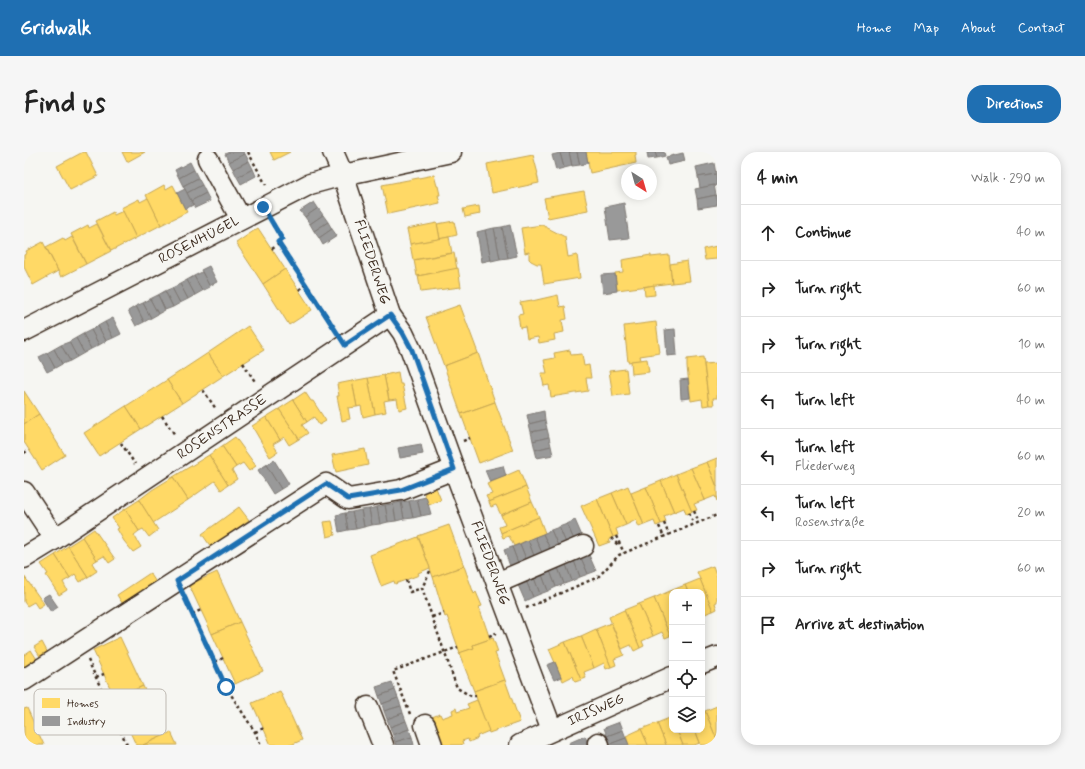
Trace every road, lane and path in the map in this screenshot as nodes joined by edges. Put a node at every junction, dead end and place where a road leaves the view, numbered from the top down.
1 (248, 152) edge
2 (333, 152) edge
3 (451, 152) edge
4 (208, 159) dead end
5 (343, 175) junction
6 (269, 204) junction
7 (241, 219) junction
8 (279, 244) junction
9 (272, 249) dead end
10 (306, 284) junction
11 (298, 290) dead end
12 (390, 315) junction
13 (25, 329) edge
14 (345, 345) junction
15 (162, 416) dead end
16 (121, 443) dead end
17 (29, 450) dead end
18 (186, 451) junction
19 (24, 453) edge
20 (454, 469) junction
21 (146, 478) junction
22 (24, 492) edge
23 (694, 511) dead end
24 (689, 513) dead end
25 (717, 515) edge
26 (699, 522) junction
27 (664, 523) dead end
28 (694, 524) junction
29 (659, 526) dead end
30 (669, 535) junction
31 (616, 536) dead end
32 (664, 537) junction
33 (611, 538) dead end
34 (55, 539) junction
35 (583, 546) dead end
36 (622, 548) junction
37 (624, 553) junction
38 (24, 558) edge
39 (430, 571) dead end
40 (406, 580) dead end
41 (177, 581) junction
42 (497, 583) junction
43 (422, 588) junction
44 (201, 610) dead end
45 (444, 613) dead end
46 (192, 614) junction
47 (509, 616) junction
48 (432, 617) junction
49 (80, 643) junction
50 (458, 647) dead end
51 (444, 652) junction
52 (717, 657) edge
53 (223, 658) dead end
54 (215, 662) junction
55 (705, 662) edge
56 (104, 674) dead end
57 (96, 677) junction
58 (669, 678) edge
59 (24, 680) edge
60 (102, 689) edge
61 (476, 696) dead end
62 (368, 707) dead end
63 (417, 720) joint
64 (264, 728) dead end
65 (552, 730) junction
66 (255, 732) junction
67 (123, 735) edge
68 (127, 745) edge
69 (261, 745) edge
70 (383, 745) edge
71 (432, 745) edge
72 (520, 745) edge

1 - 6 path
2 - 5 street, FLIEDERWEG
3 - 5 street, ROSENHÜGEL
4 - 7 street
5 - 6 street, ROSENHÜGEL
5 - 12 street, FLIEDERWEG
6 - 7 street, ROSENHÜGEL
6 - 8 path
7 - 13 street, ROSENHÜGEL
8 - 9 path
8 - 10 path
10 - 11 path
10 - 14 path
12 - 14 street, ROSENSTRASSE
12 - 20 street, FLIEDERWEG
14 - 18 street, ROSENSTRASSE
15 - 18 path
16 - 21 path
17 - 19 path
18 - 21 street, ROSENSTRASSE
20 - 41 street
20 - 42 street, FLIEDERWEG
21 - 34 street, ROSENSTRASSE
22 - 34 street
23 - 26 path
24 - 28 path
25 - 26 path, FLIEDERWEG
26 - 28 path, FLIEDERWEG
27 - 30 path
28 - 30 path, FLIEDERWEG
29 - 32 path
30 - 32 path, FLIEDERWEG
31 - 36 path
32 - 37 path, FLIEDERWEG
33 - 36 path
34 - 38 street, ROSENSTRASSE
35 - 42 street
36 - 37 path
37 - 47 path, FLIEDERWEG
39 - 43 path
40 - 43 path
41 - 46 path
41 - 49 street
42 - 47 street, FLIEDERWEG
43 - 48 path
44 - 46 path
45 - 48 path
46 - 54 path
47 - 65 street, FLIEDERWEG
48 - 51 path
49 - 57 path
49 - 59 street
50 - 51 path
51 - 61 path
51 - 63 path
52 - 55 street
53 - 54 path
54 - 66 path
56 - 57 path
57 - 60 path
58 - 65 street, IRISWEG
62 - 70 street
63 - 71 street
64 - 66 path
65 - 72 street, IRISWEG
66 - 69 path
67 - 68 path

